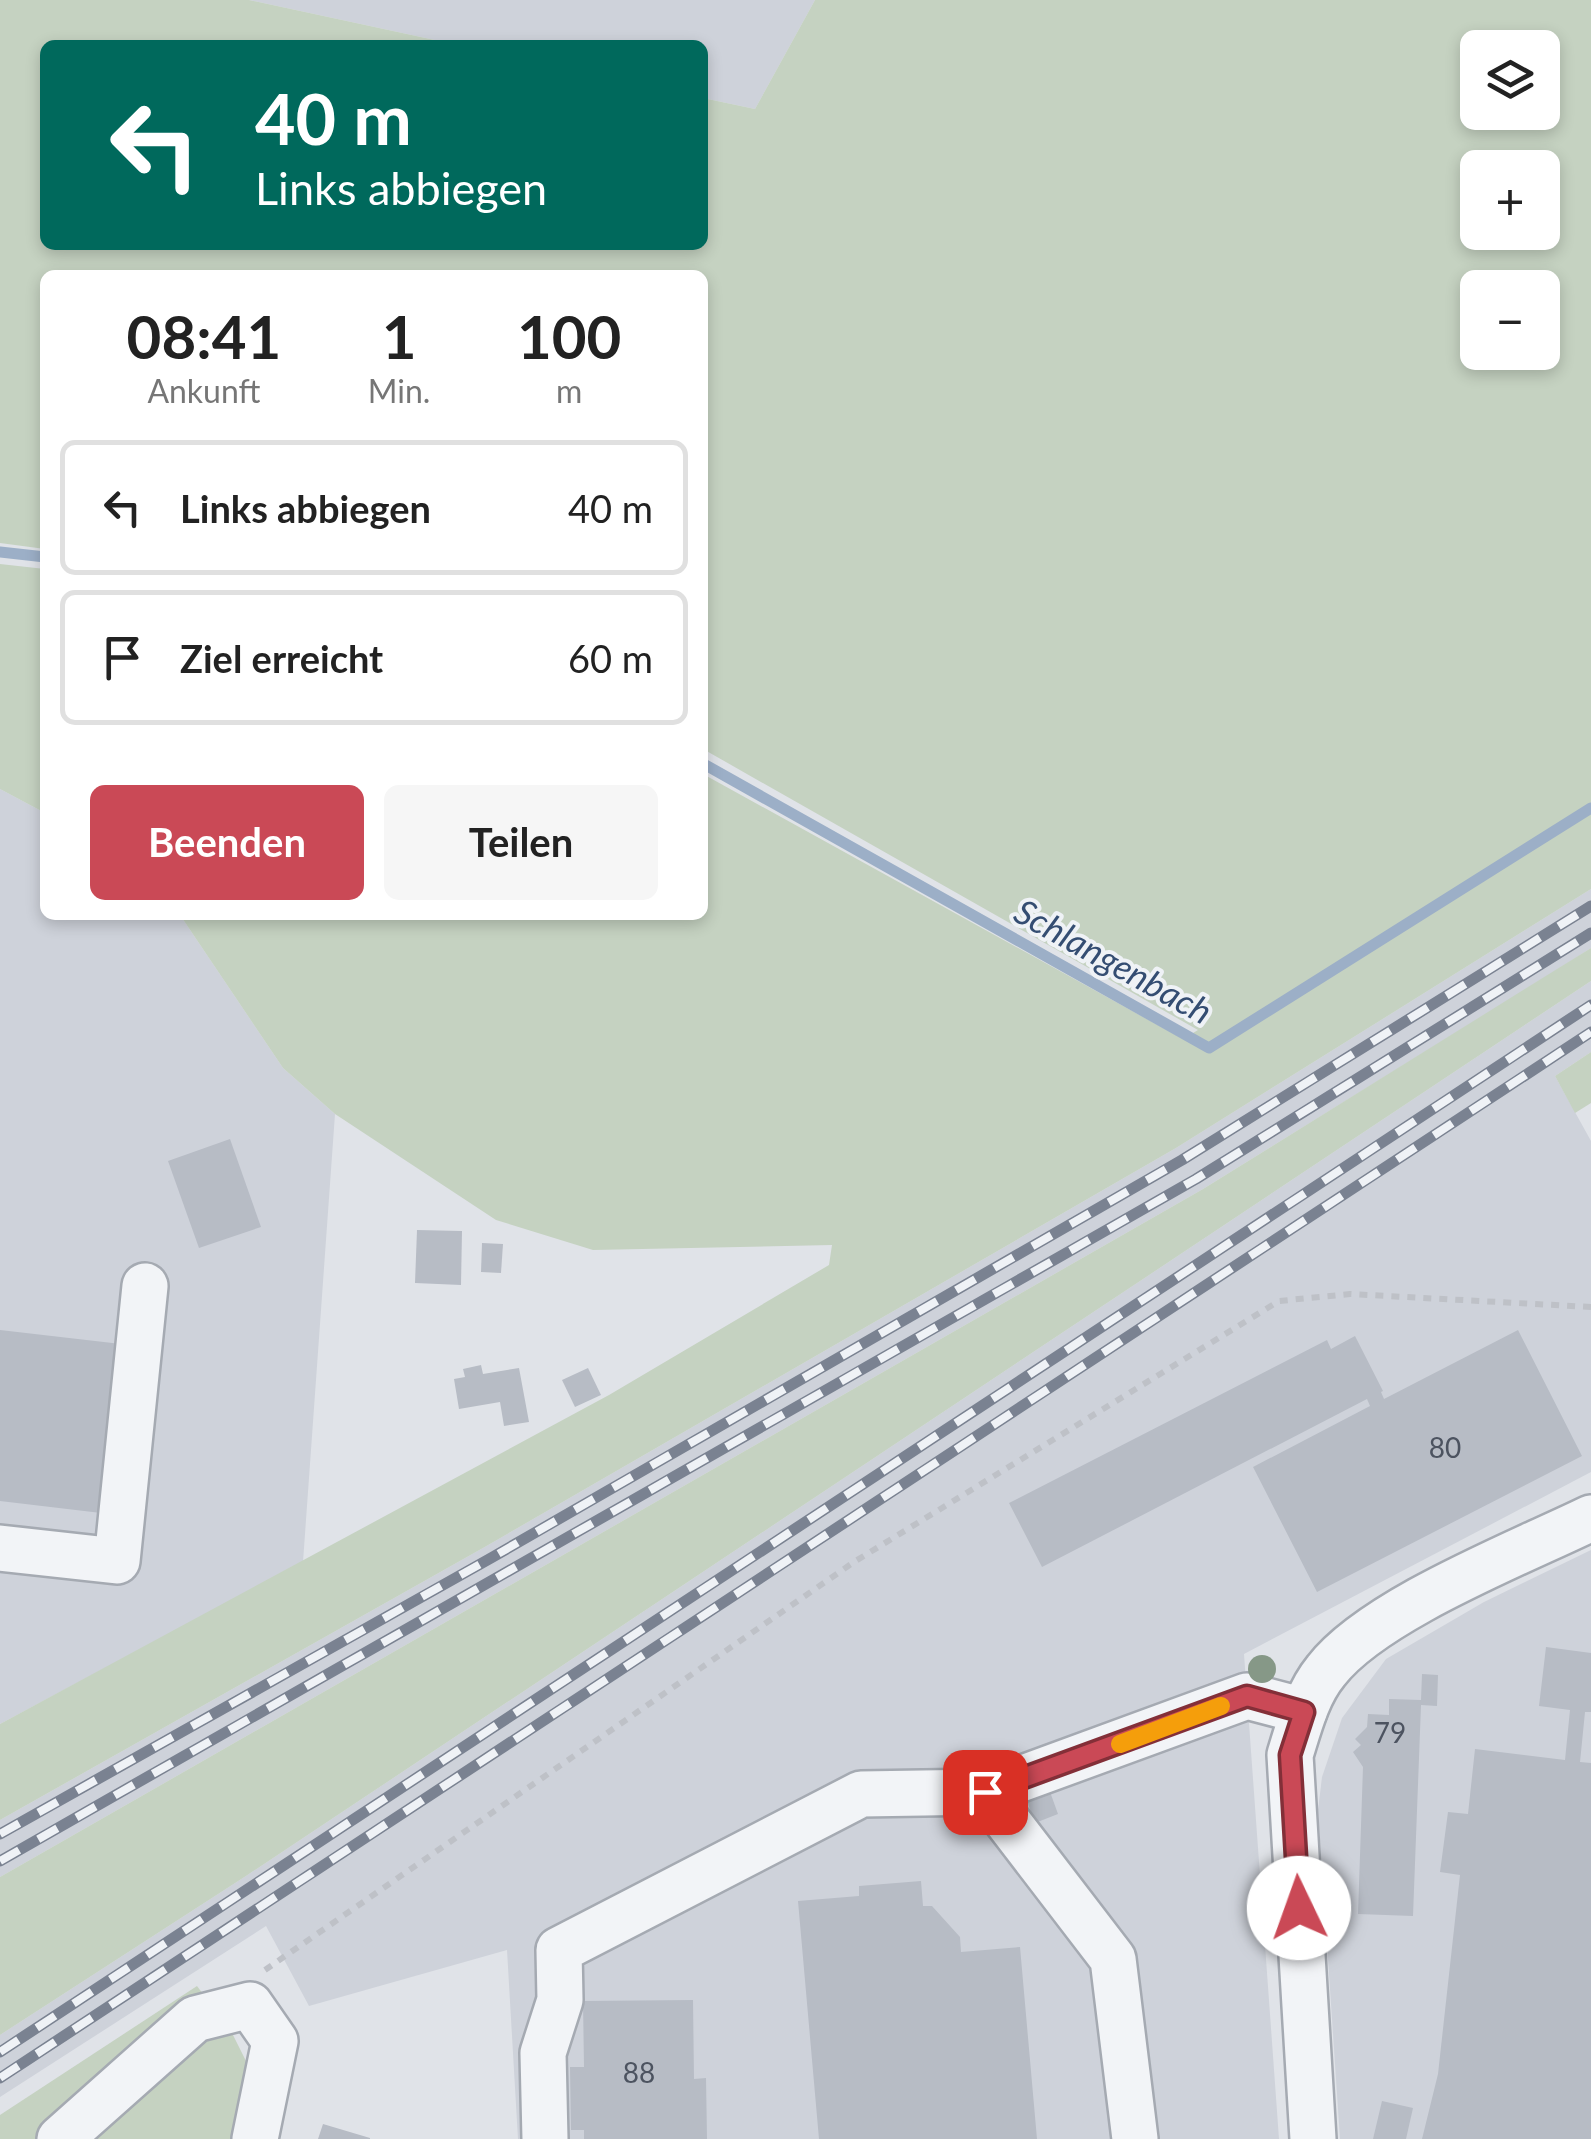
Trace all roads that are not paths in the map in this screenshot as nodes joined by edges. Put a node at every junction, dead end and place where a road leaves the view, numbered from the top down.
1 (145, 1286) dead end
2 (1591, 1518) edge
3 (0, 1548) edge
4 (1304, 1712) junction
5 (985, 1792) junction
6 (60, 2139) edge
7 (255, 2139) edge
8 (545, 2139) edge
9 (1136, 2139) edge
10 (1313, 2139) edge

1 - 3 street
2 - 4 street
4 - 5 street
4 - 10 street
5 - 8 street
5 - 9 street
6 - 7 street

